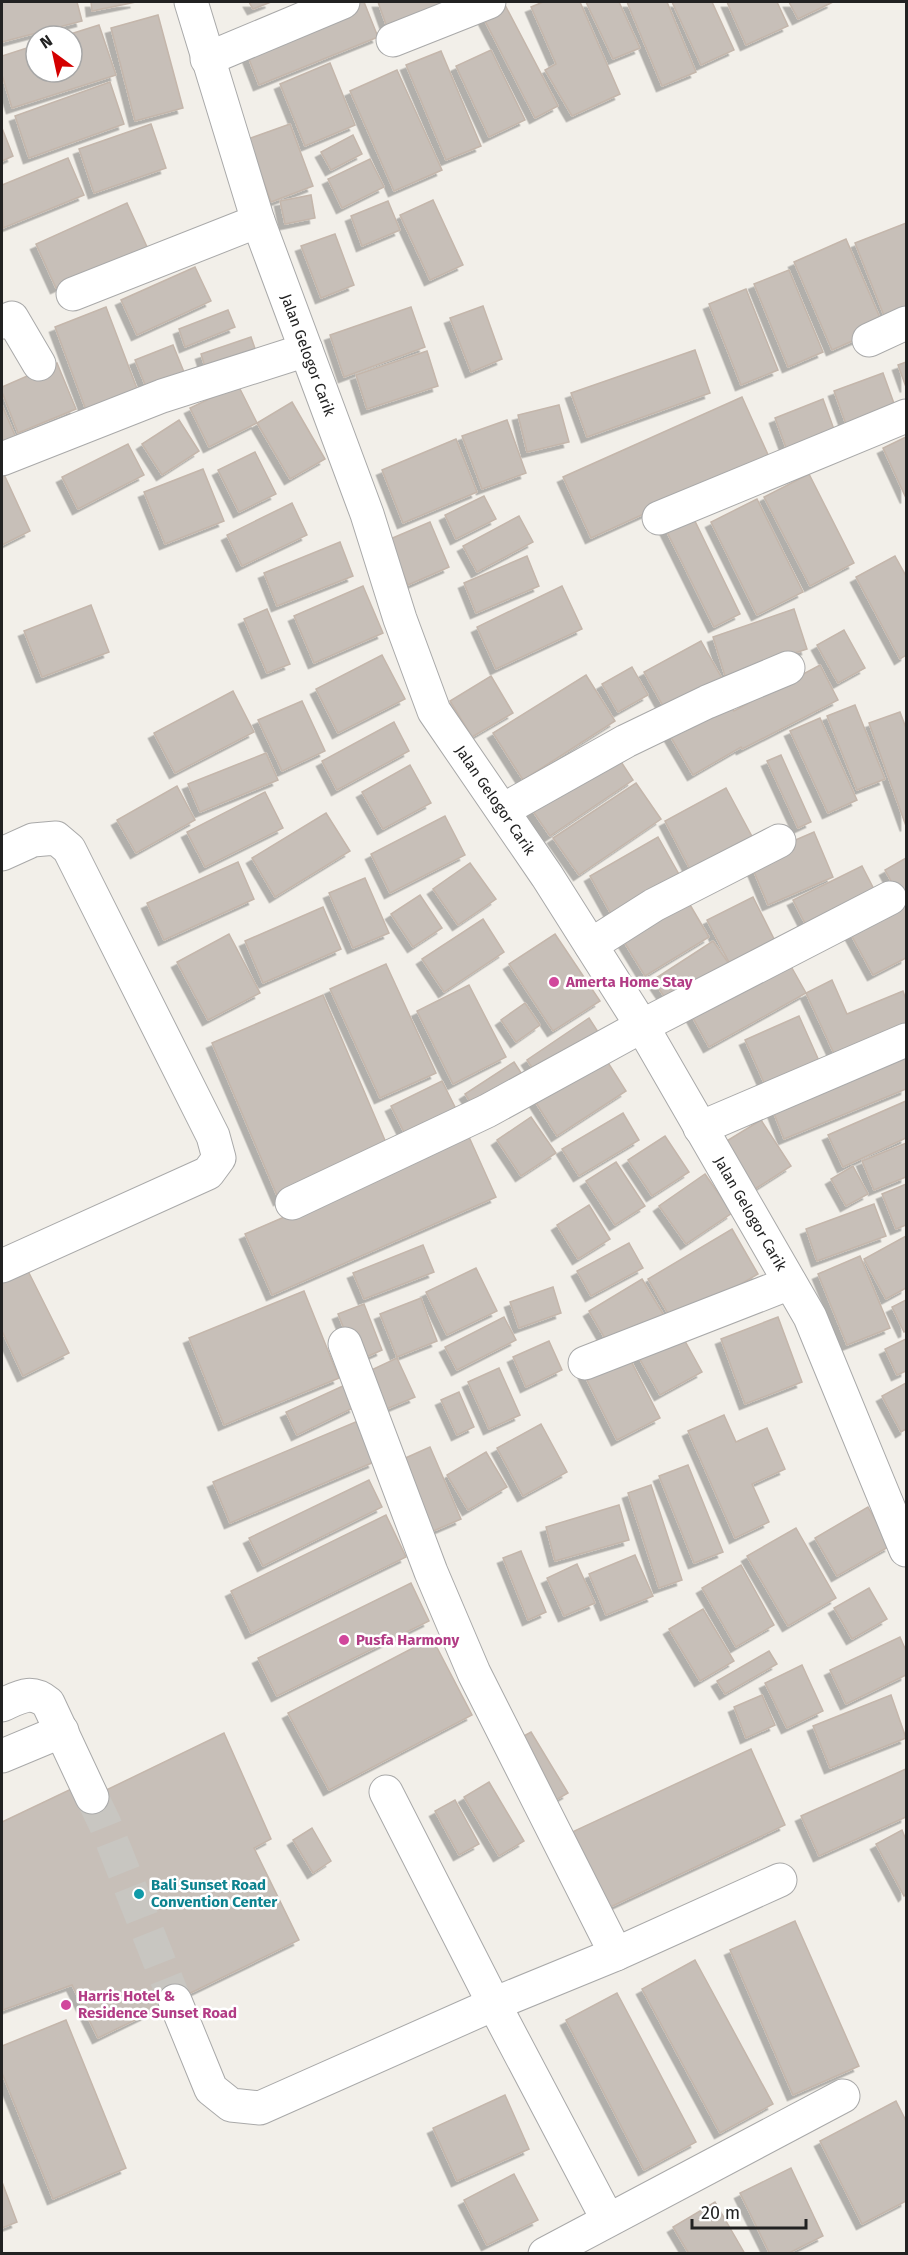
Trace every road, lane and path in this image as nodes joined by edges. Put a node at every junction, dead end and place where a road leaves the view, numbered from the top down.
1 (191, 2) edge
2 (343, 2) edge
3 (489, 2) edge
4 (393, 40) dead end
5 (207, 59) junction
6 (258, 221) junction
7 (73, 294) dead end
8 (2, 322) edge
9 (906, 323) edge
10 (869, 340) dead end
11 (306, 350) junction
12 (39, 364) dead end
13 (906, 416) edge
14 (2, 459) edge
15 (659, 518) dead end
16 (788, 668) dead end
17 (503, 810) junction
18 (779, 841) dead end
19 (2, 854) edge
20 (890, 898) dead end
21 (591, 945) junction
22 (642, 1026) junction
23 (906, 1040) edge
24 (700, 1128) junction
25 (292, 1203) dead end
26 (2, 1266) edge
27 (790, 1283) junction
28 (345, 1344) dead end
29 (585, 1363) dead end
30 (906, 1550) edge
31 (2, 1705) edge
32 (62, 1731) junction
33 (2, 1756) edge
34 (386, 1792) dead end
35 (92, 1797) tunnel mouth
36 (780, 1880) dead end
37 (616, 1954) junction
38 (175, 2001) tunnel mouth
39 (494, 2004) junction
40 (843, 2096) dead end
41 (608, 2220) junction
42 (545, 2253) edge

1 - 5 street, Jalan Gelogor Carik
2 - 5 street
3 - 4 street
5 - 6 street, Jalan Gelogor Carik
6 - 7 street
6 - 11 street, Jalan Gelogor Carik
8 - 12 street
9 - 10 street
11 - 14 street
11 - 17 street, Jalan Gelogor Carik
13 - 15 street
16 - 17 street
17 - 21 street, Jalan Gelogor Carik
18 - 21 street
19 - 26 street
20 - 22 street
21 - 22 street, Jalan Gelogor Carik
22 - 24 street, Jalan Gelogor Carik
22 - 25 street
23 - 24 street
24 - 27 street, Jalan Gelogor Carik
27 - 29 street
27 - 30 street, Jalan Gelogor Carik
28 - 37 street
31 - 32 street
32 - 33 street
32 - 35 street
34 - 39 street
36 - 37 street
37 - 39 street
38 - 39 street
39 - 41 street
40 - 41 street
41 - 42 street

